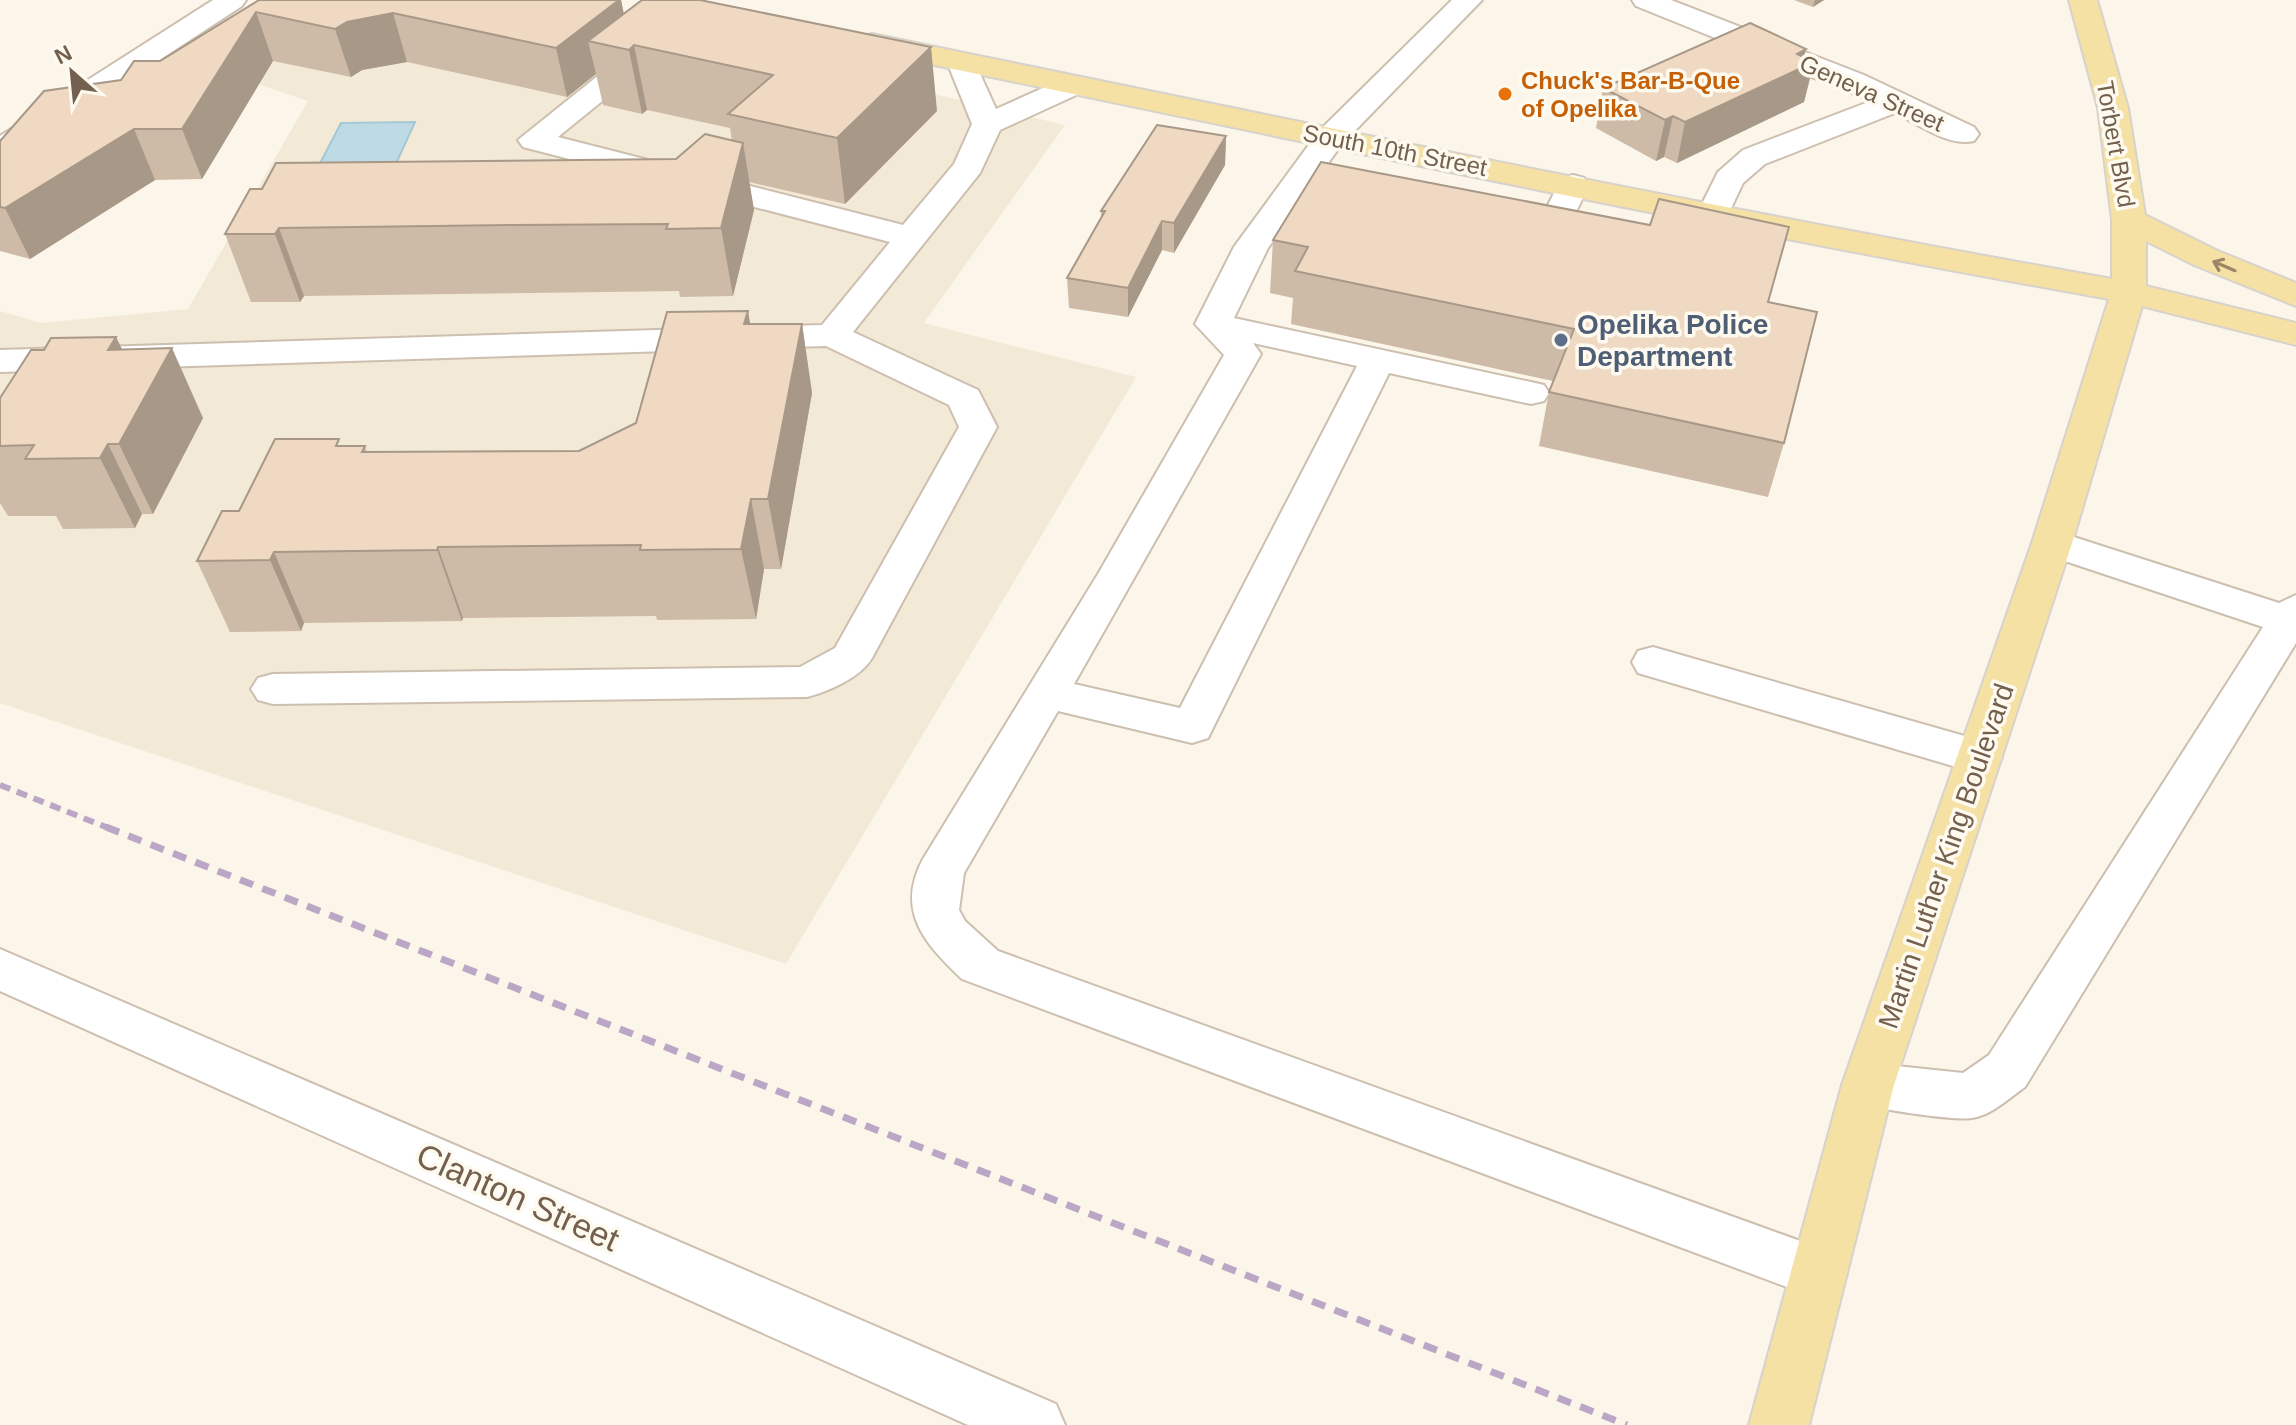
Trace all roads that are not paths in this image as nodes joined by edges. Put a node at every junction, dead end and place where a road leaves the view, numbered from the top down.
1 (232, 0) edge
2 (1468, 0) edge
3 (1646, 0) edge
4 (2083, 0) edge
5 (673, 30) edge
6 (839, 37) edge
7 (962, 62) junction
8 (1074, 85) junction
9 (1896, 102) junction
10 (987, 124) junction
11 (1963, 134) dead end
12 (1330, 138) junction
13 (0, 150) edge
14 (1573, 185) junction
15 (1714, 212) junction
16 (2129, 220) junction
17 (1490, 222) edge
18 (909, 237) junction
19 (2129, 292) junction
20 (2296, 296) edge
21 (1213, 324) junction
22 (2296, 334) edge
23 (832, 335) junction
24 (1378, 360) junction
25 (0, 361) edge
26 (1531, 393) dead end
27 (2052, 543) junction
28 (2292, 615) edge
29 (1653, 662) dead end
30 (273, 689) dead end
31 (1046, 693) junction
32 (1980, 757) junction
33 (0, 969) edge
34 (1868, 1085) junction
35 (1819, 1273) junction
36 (1035, 1425) edge
37 (1779, 1425) edge

1 - 13 street
2 - 12 street
3 - 9 street, Geneva Street
4 - 16 main road, Torbert Blvd
5 - 18 street
6 - 7 main road, South 10th Street
7 - 8 main road, South 10th Street
7 - 10 street
8 - 10 street
8 - 12 main road, South 10th Street
9 - 11 street, Geneva Street
9 - 15 street
10 - 18 street
12 - 14 main road, South 10th Street
12 - 21 street
14 - 15 main road, South 10th Street
14 - 17 street
15 - 19 main road, South 10th Street
16 - 19 main road, Torbert Blvd
20 -> 16 main road
18 - 23 street
19 - 22 main road
19 - 27 main road, Martin Luther King Boulevard
21 - 24 street
21 - 31 street
23 - 25 street
23 - 30 street
24 - 26 street
24 - 31 street
27 - 28 street
27 - 32 main road, Martin Luther King Boulevard
28 - 34 street
29 - 32 street
31 - 35 street
32 - 34 main road, Martin Luther King Boulevard
33 - 36 street, Clanton Street
34 - 35 main road, Martin Luther King Boulevard
35 - 37 main road, Martin Luther King Boulevard

